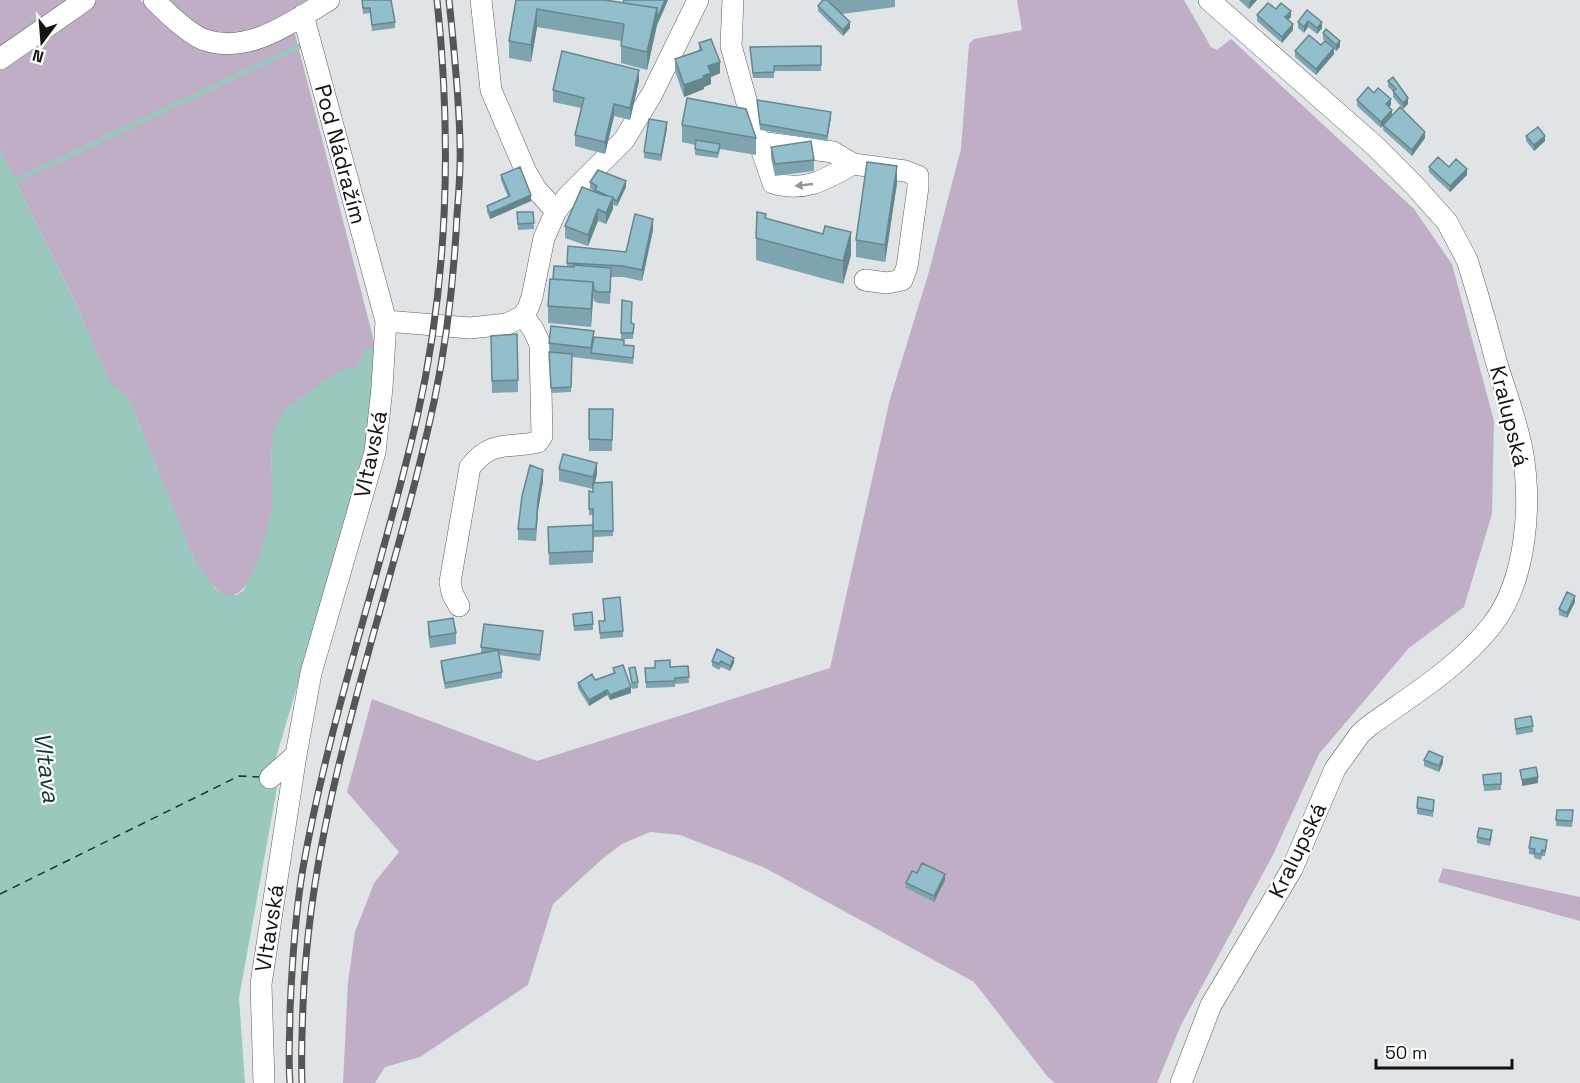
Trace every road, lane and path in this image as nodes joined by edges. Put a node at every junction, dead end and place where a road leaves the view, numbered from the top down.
1 (85, 0) edge
2 (154, 0) edge
3 (329, 0) edge
4 (481, 0) edge
5 (698, 0) edge
6 (733, 0) edge
7 (1209, 0) edge
8 (309, 7) edge
9 (0, 59) edge
10 (760, 145) junction
11 (853, 164) junction
12 (556, 211) junction
13 (865, 280) dead end
14 (523, 316) junction
15 (386, 321) junction
16 (459, 606) dead end
17 (296, 755) junction
18 (270, 778) dead end
19 (264, 1083) edge
20 (1180, 1083) edge

1 - 9 street
2 - 8 street
3 - 8 street
4 - 12 street
5 - 12 street
6 - 10 street
7 - 20 street, Kralupská
8 - 15 street, Pod Nádražím
10 - 11 street
11 -> 10 street
11 - 13 street
12 - 14 street
14 - 15 street
14 - 16 street
15 - 17 street, Vltavská
17 - 18 street
17 - 19 street, Vltavská

